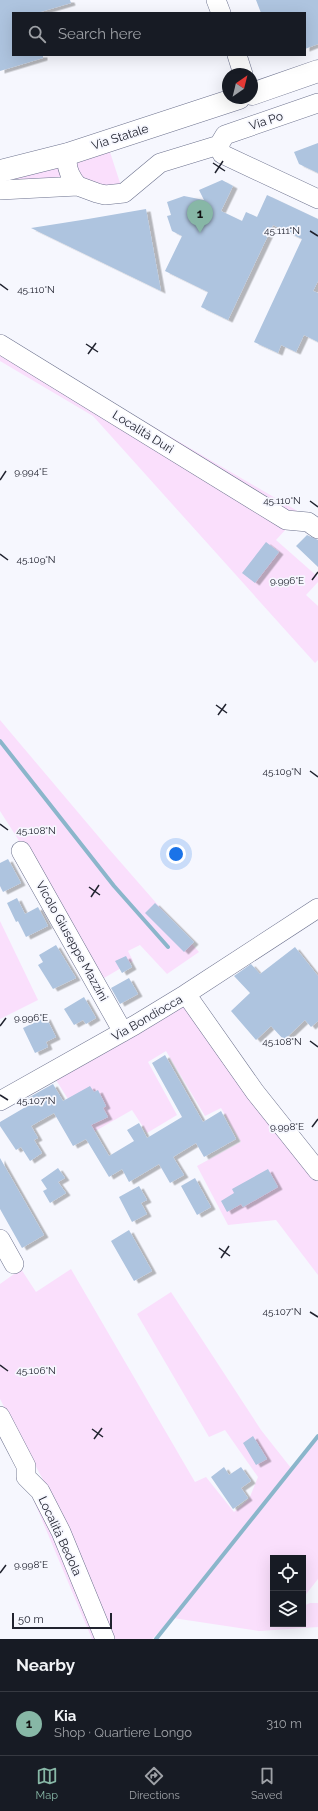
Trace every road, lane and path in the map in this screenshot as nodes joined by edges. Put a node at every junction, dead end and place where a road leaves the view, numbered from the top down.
1 (216, 0) edge
2 (221, 12) edge
3 (237, 56) edge
4 (241, 68) edge
5 (318, 71) edge
6 (258, 92) edge
7 (318, 103) edge
8 (222, 104) edge
9 (219, 145) junction
10 (68, 154) junction
11 (0, 171) edge
12 (78, 186) junction
13 (0, 190) edge
14 (318, 199) edge
15 (0, 344) edge
16 (318, 530) edge
17 (21, 851) dead end
18 (318, 908) edge
19 (186, 994) junction
20 (123, 1032) junction
21 (0, 1101) edge
22 (318, 1172) edge
23 (0, 1239) edge
24 (14, 1264) dead end
25 (0, 1416) edge
26 (105, 1639) edge

1 - 2 street
3 - 4 street
5 - 6 main road
7 - 9 street, Via Po
8 - 10 main road, Via Statale
9 - 12 street
9 - 14 street
10 - 11 main road, Via Statale
10 - 12 street
12 - 13 street
15 - 16 street, Località Duri
17 - 20 street, Vicolo Giuseppe Mazzini
18 - 19 street
19 - 20 street, Via Bondiocca
19 - 22 street, Via Bondiocca
20 - 21 street, Via Bondiocca
23 - 24 street
25 - 26 street, Località Bedola

